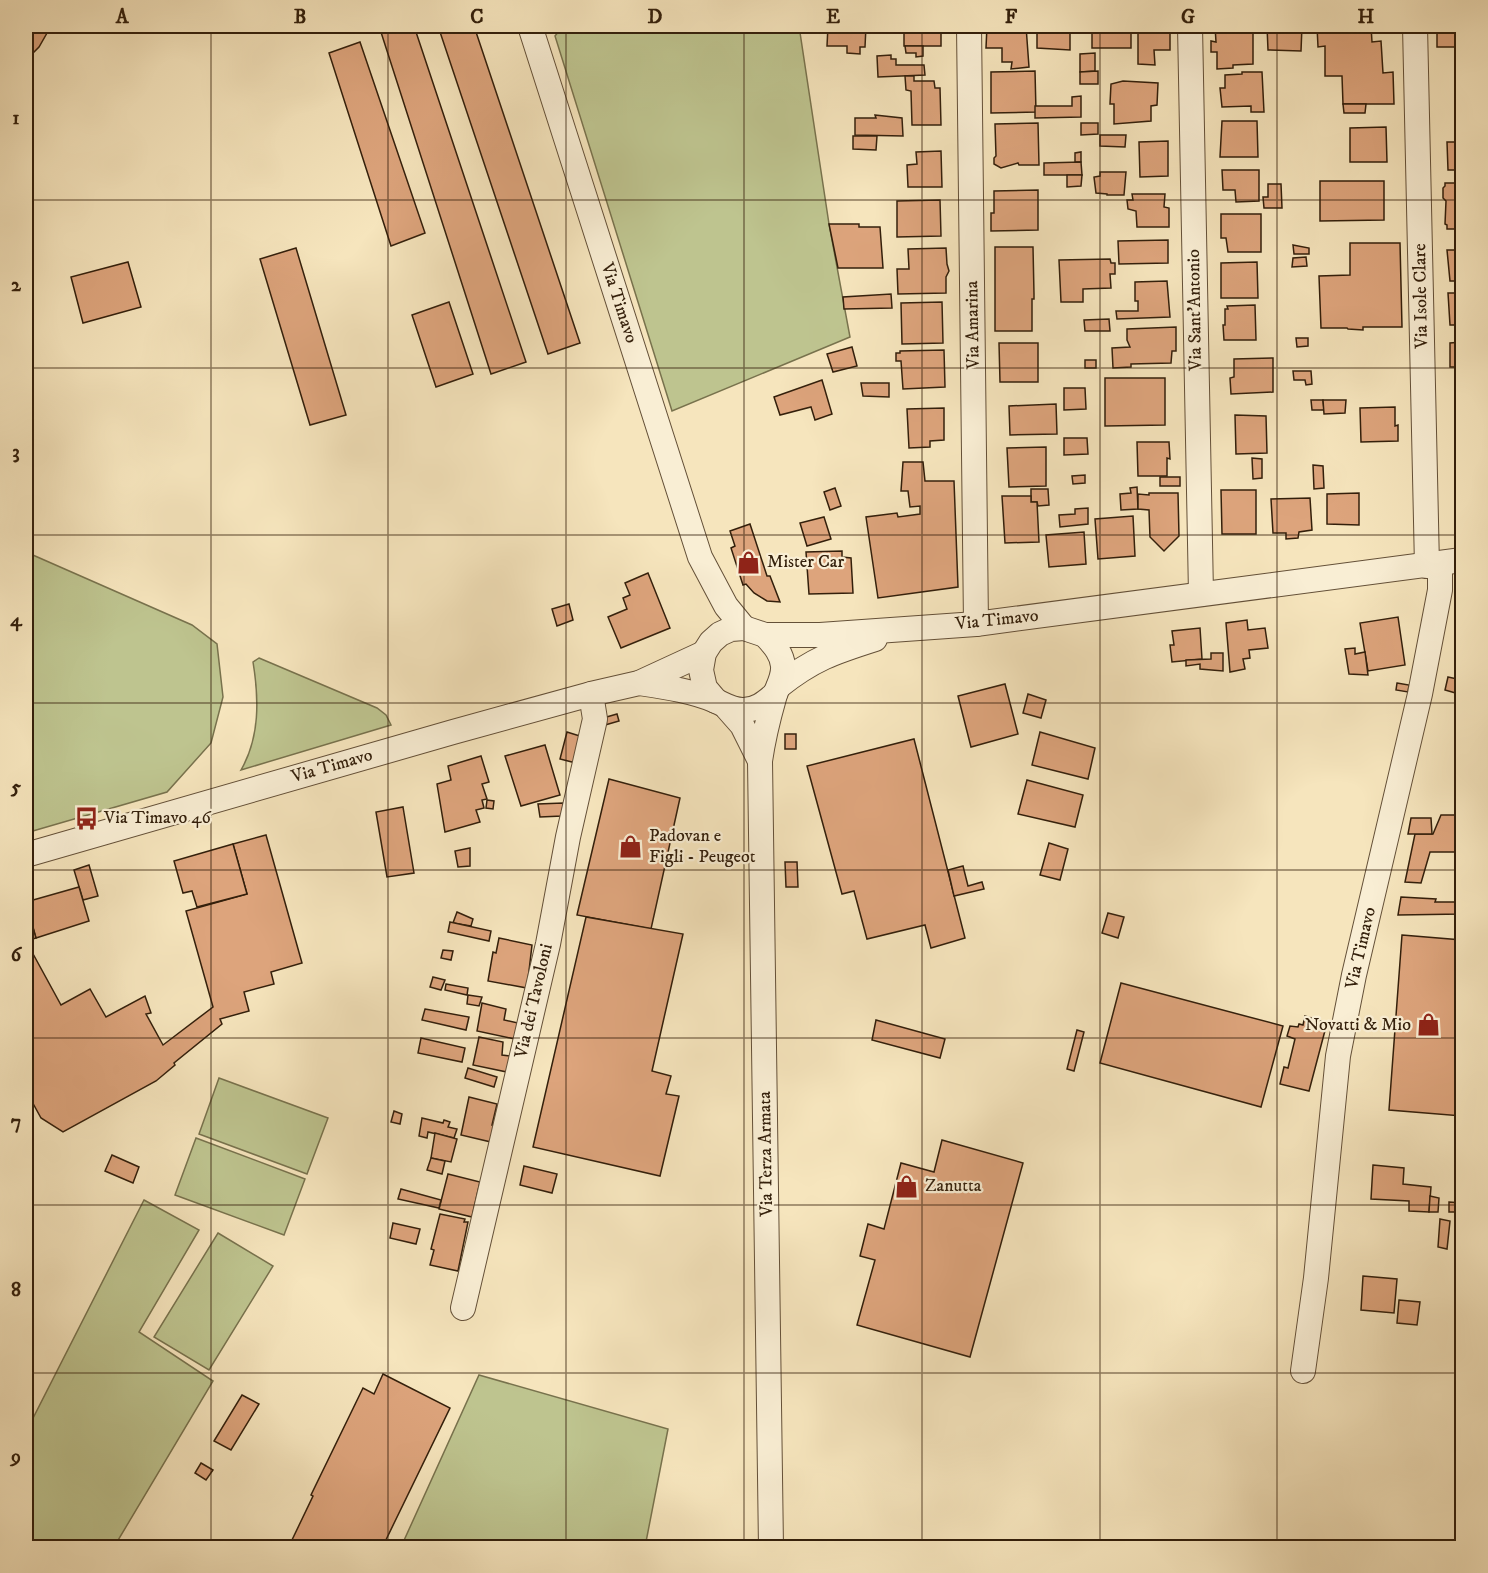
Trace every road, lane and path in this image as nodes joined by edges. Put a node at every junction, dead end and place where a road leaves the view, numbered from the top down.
1 (530, 26) edge
2 (969, 26) edge
3 (1190, 26) edge
4 (1415, 26) edge
5 (1443, 564) edge
6 (712, 580) junction
7 (1200, 594) junction
8 (976, 624) junction
9 (911, 628) junction
10 (754, 631) junction
11 (707, 648) junction
12 (639, 683) junction
13 (777, 690) junction
14 (591, 694) junction
15 (722, 704) junction
16 (760, 761) junction
17 (26, 855) edge
18 (464, 1308) dead end
19 (1303, 1371) dead end
20 (771, 1548) edge

1 - 6 street, Via Timavo
2 - 8 street, Via Amarina
3 - 7 street, Via Sant'Antonio
4 - 5 street, Via Isole Clare
5 - 7 street, Via Timavo
5 - 19 street, Via Timavo
6 - 10 street
6 - 11 street
7 - 8 street, Via Timavo
8 - 9 street, Via Timavo
9 - 10 street, Via Timavo
9 - 13 street, Via Timavo
10 - 11 street, Via Timavo
10 - 13 street
11 - 12 street, Via Timavo
11 - 15 street
12 - 14 street, Via Timavo
12 - 15 street, Via Timavo
13 - 15 street, Via Timavo
13 - 16 street, Via Terza Armata
14 - 17 street, Via Timavo
14 - 18 street, Via dei Tavoloni
15 - 16 street, Via Terza Armata
16 - 20 street, Via Terza Armata

